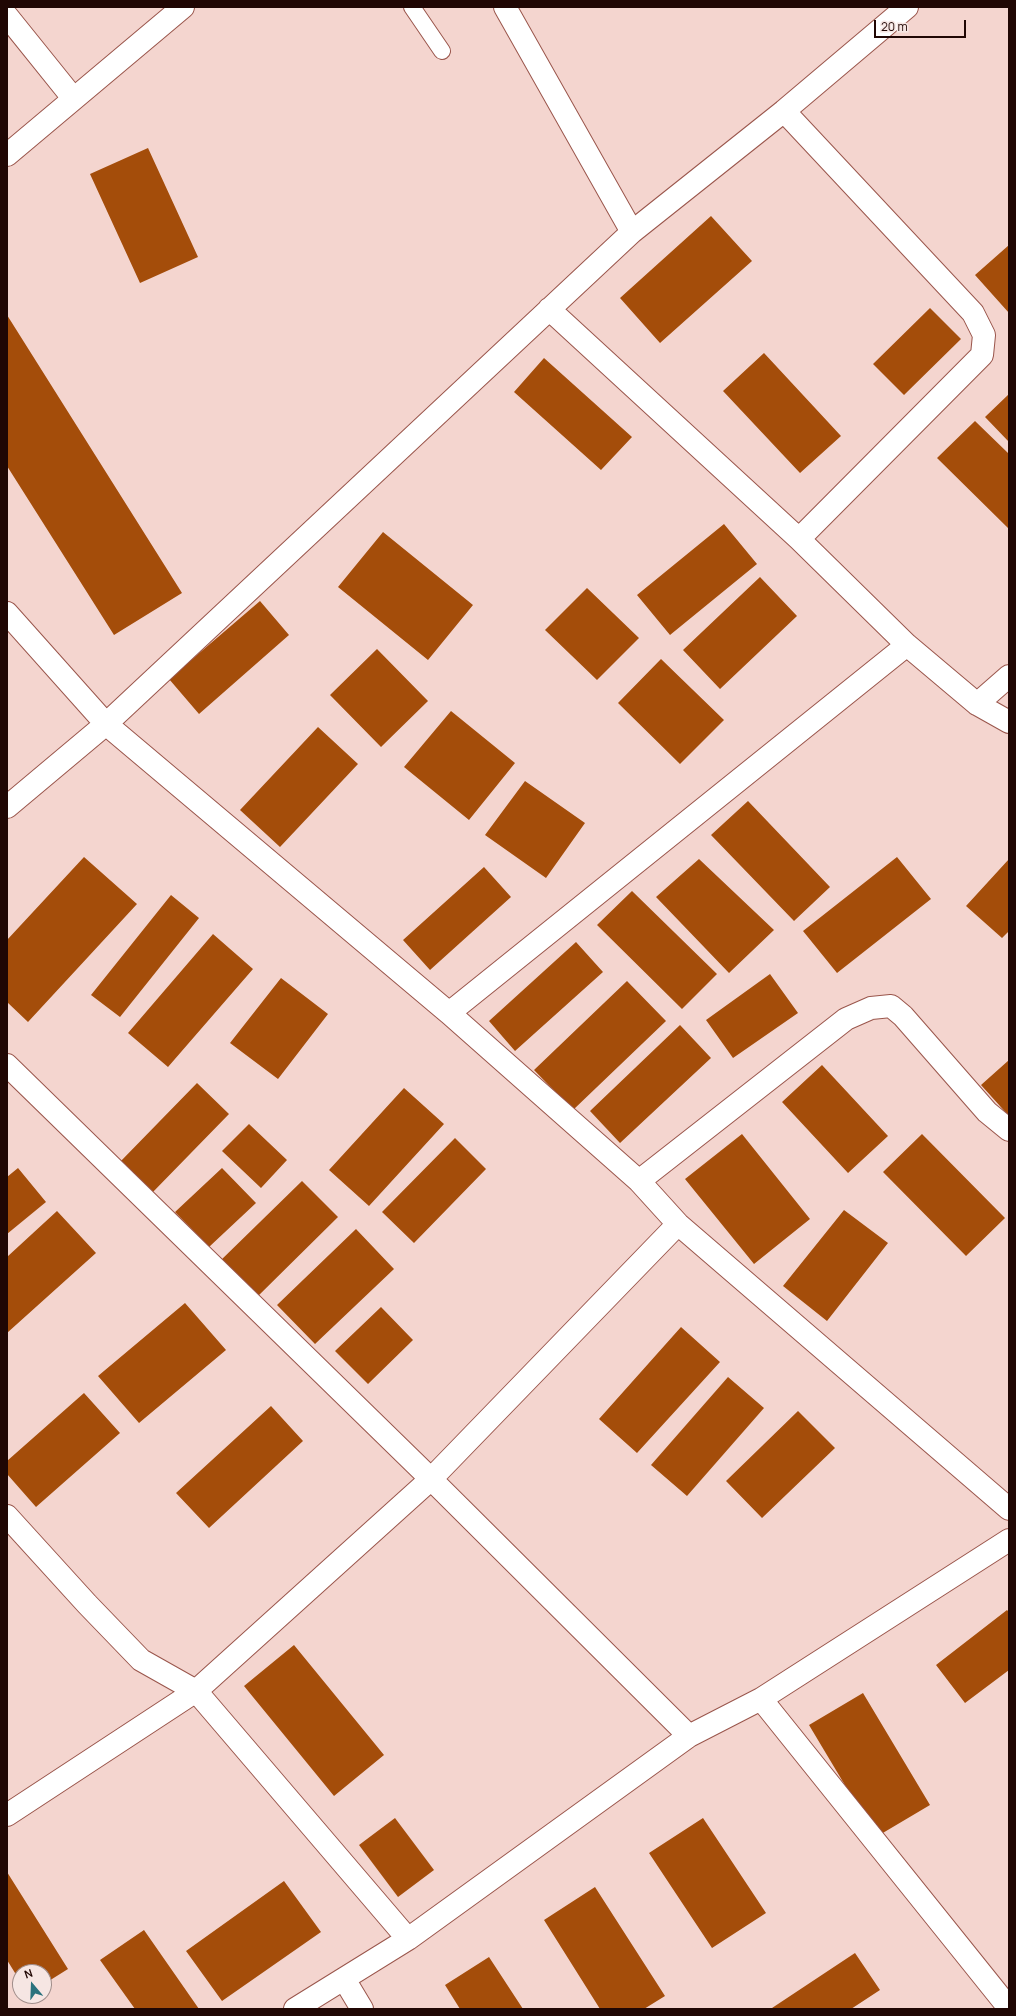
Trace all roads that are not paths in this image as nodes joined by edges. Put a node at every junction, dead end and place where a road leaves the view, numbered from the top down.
1 (183, 7) edge
2 (412, 7) edge
3 (505, 7) edge
4 (907, 7) edge
5 (7, 16) edge
6 (442, 51) dead end
7 (73, 98) junction
8 (784, 111) junction
9 (7, 155) edge
10 (632, 232) junction
11 (549, 309) junction
12 (799, 539) junction
13 (7, 613) edge
14 (908, 645) junction
15 (1009, 676) edge
16 (977, 704) junction
17 (1009, 722) edge
18 (106, 724) junction
19 (7, 807) edge
20 (449, 1014) junction
21 (7, 1065) edge
22 (1009, 1130) edge
23 (639, 1181) junction
24 (678, 1224) junction
25 (431, 1479) junction
26 (1009, 1509) edge
27 (7, 1516) edge
28 (1009, 1540) edge
29 (196, 1691) junction
30 (761, 1699) junction
31 (689, 1736) junction
32 (7, 1815) edge
33 (408, 1939) junction
34 (344, 1979) junction
35 (1009, 2008) edge
36 (294, 2009) edge
37 (362, 2009) edge

1 - 7 street
2 - 6 lane
3 - 10 street
4 - 8 street
5 - 7 street
7 - 9 street
8 - 10 street
8 - 12 street
10 - 11 street
11 - 12 street
11 - 18 street
12 - 14 street
13 - 18 street
14 - 16 street
14 - 20 street
15 - 16 street
16 - 17 street
18 - 19 street
18 - 20 street
20 - 23 street
21 - 25 street
22 - 23 street
23 - 24 street
24 - 25 street
24 - 26 street
25 - 29 street
25 - 31 street
27 - 29 street
28 - 30 street
29 - 32 street
29 - 33 street
30 - 31 street
30 - 35 street
31 - 33 street
33 - 34 street
34 - 36 street
34 - 37 street

